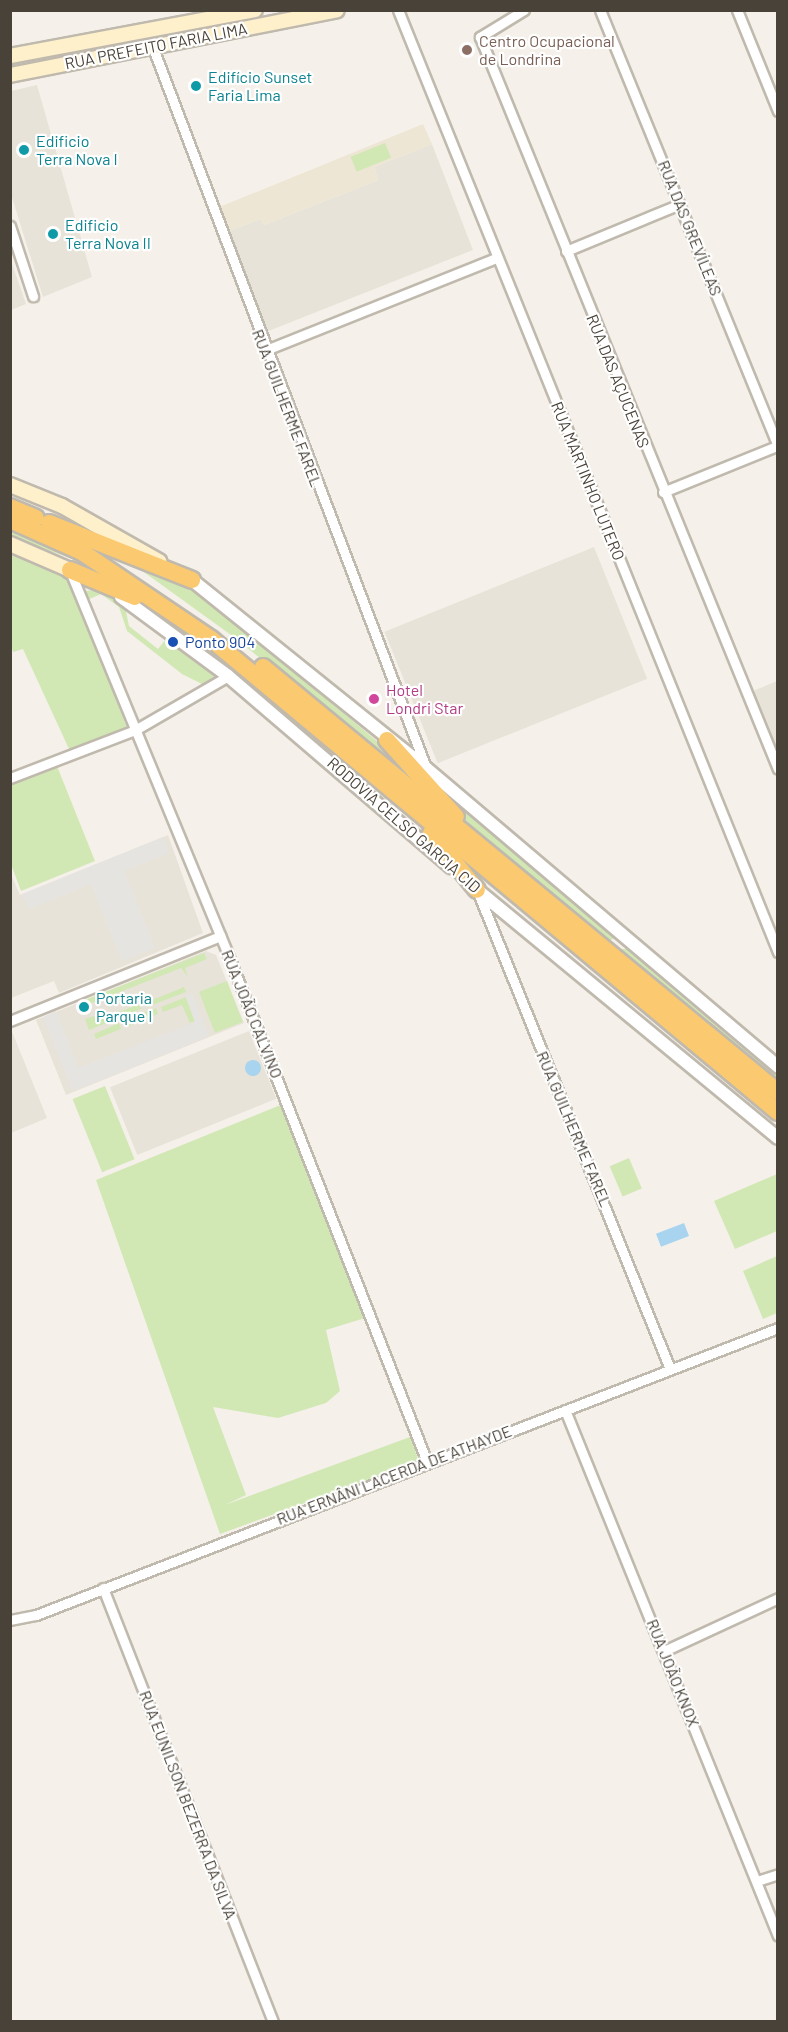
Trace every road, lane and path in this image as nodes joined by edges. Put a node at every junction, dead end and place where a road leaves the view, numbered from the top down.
1 (255, 10) edge
2 (337, 10) edge
3 (398, 10) edge
4 (600, 10) edge
5 (737, 10) edge
6 (522, 11) edge
7 (153, 48) junction
8 (10, 56) edge
9 (10, 75) edge
10 (777, 111) edge
11 (680, 204) junction
12 (10, 226) edge
13 (566, 251) junction
14 (496, 258) junction
15 (33, 296) dead end
16 (266, 351) junction
17 (777, 446) edge
18 (10, 485) edge
19 (663, 492) junction
20 (10, 507) edge
21 (10, 520) edge
22 (48, 524) junction
23 (10, 544) edge
24 (69, 570) junction
25 (192, 580) junction
26 (211, 639) junction
27 (228, 676) junction
28 (135, 730) junction
29 (387, 740) junction
30 (426, 768) junction
31 (777, 769) edge
32 (10, 778) edge
33 (408, 804) junction
34 (479, 846) junction
35 (477, 890) junction
36 (220, 936) junction
37 (777, 947) edge
38 (10, 1021) edge
39 (777, 1067) edge
40 (777, 1092) edge
41 (777, 1112) edge
42 (777, 1138) edge
43 (777, 1328) edge
44 (670, 1369) junction
45 (565, 1410) junction
46 (427, 1462) junction
47 (103, 1588) junction
48 (777, 1598) edge
49 (10, 1620) edge
50 (664, 1651) junction
51 (777, 1874) edge
52 (757, 1881) junction
53 (777, 1936) edge
54 (273, 2022) edge

1 - 8 main road, RUA PREFEITO FARIA LIMA
2 - 7 main road, RUA PREFEITO FARIA LIMA
3 - 14 street, RUA MARTINHO LUTERO
4 - 11 street, RUA DAS GREVÍLEAS
5 - 10 street
6 - 13 street, RUA DAS AÇUCENAS
7 - 9 main road, RUA PREFEITO FARIA LIMA
7 - 16 street, RUA GUILHERME FAREL
11 - 13 street
11 - 17 street, RUA DAS GREVÍLEAS
12 - 15 street
13 - 19 street, RUA DAS AÇUCENAS
14 - 16 street
14 - 37 street, RUA MARTINHO LUTERO
16 - 30 street, RUA GUILHERME FAREL
17 - 19 street
18 - 25 main road
19 - 31 street, RUA DAS AÇUCENAS
20 - 22 highway, RODOVIA CELSO GARCIA CID
21 - 26 highway, RODOVIA CELSO GARCIA CID
22 - 25 highway
22 - 34 highway, RODOVIA CELSO GARCIA CID
23 - 24 main road, RODOVIA CELSO GARCIA CID
24 - 26 highway
24 - 27 street, RODOVIA CELSO GARCIA CID
24 - 28 street, RUA JOÃO CALVINO
25 - 29 street
26 - 33 highway, RODOVIA CELSO GARCIA CID
27 - 28 street
27 - 35 street, RODOVIA CELSO GARCIA CID
28 - 32 street
28 - 36 street, RUA JOÃO CALVINO
29 - 30 street
29 - 34 highway
30 - 39 street
33 - 35 highway
33 - 41 highway, RODOVIA CELSO GARCIA CID
34 - 40 highway, RODOVIA CELSO GARCIA CID
35 - 42 street, RODOVIA CELSO GARCIA CID
35 - 44 street, RUA GUILHERME FAREL
36 - 38 street
36 - 46 street, RUA JOÃO CALVINO
43 - 44 street, RUA ERNÂNI LACERDA DE ATHAYDE
44 - 45 street, RUA ERNÂNI LACERDA DE ATHAYDE
45 - 46 street, RUA ERNÂNI LACERDA DE ATHAYDE
45 - 50 street, RUA JOÃO KNOX
46 - 47 street, RUA ERNÂNI LACERDA DE ATHAYDE
47 - 49 street, RUA ERNÂNI LACERDA DE ATHAYDE
47 - 54 street, RUA EUNILSON BEZERRA DA SILVA
48 - 50 street
50 - 52 street, RUA JOÃO KNOX
51 - 52 street
52 - 53 street, RUA JOÃO KNOX

